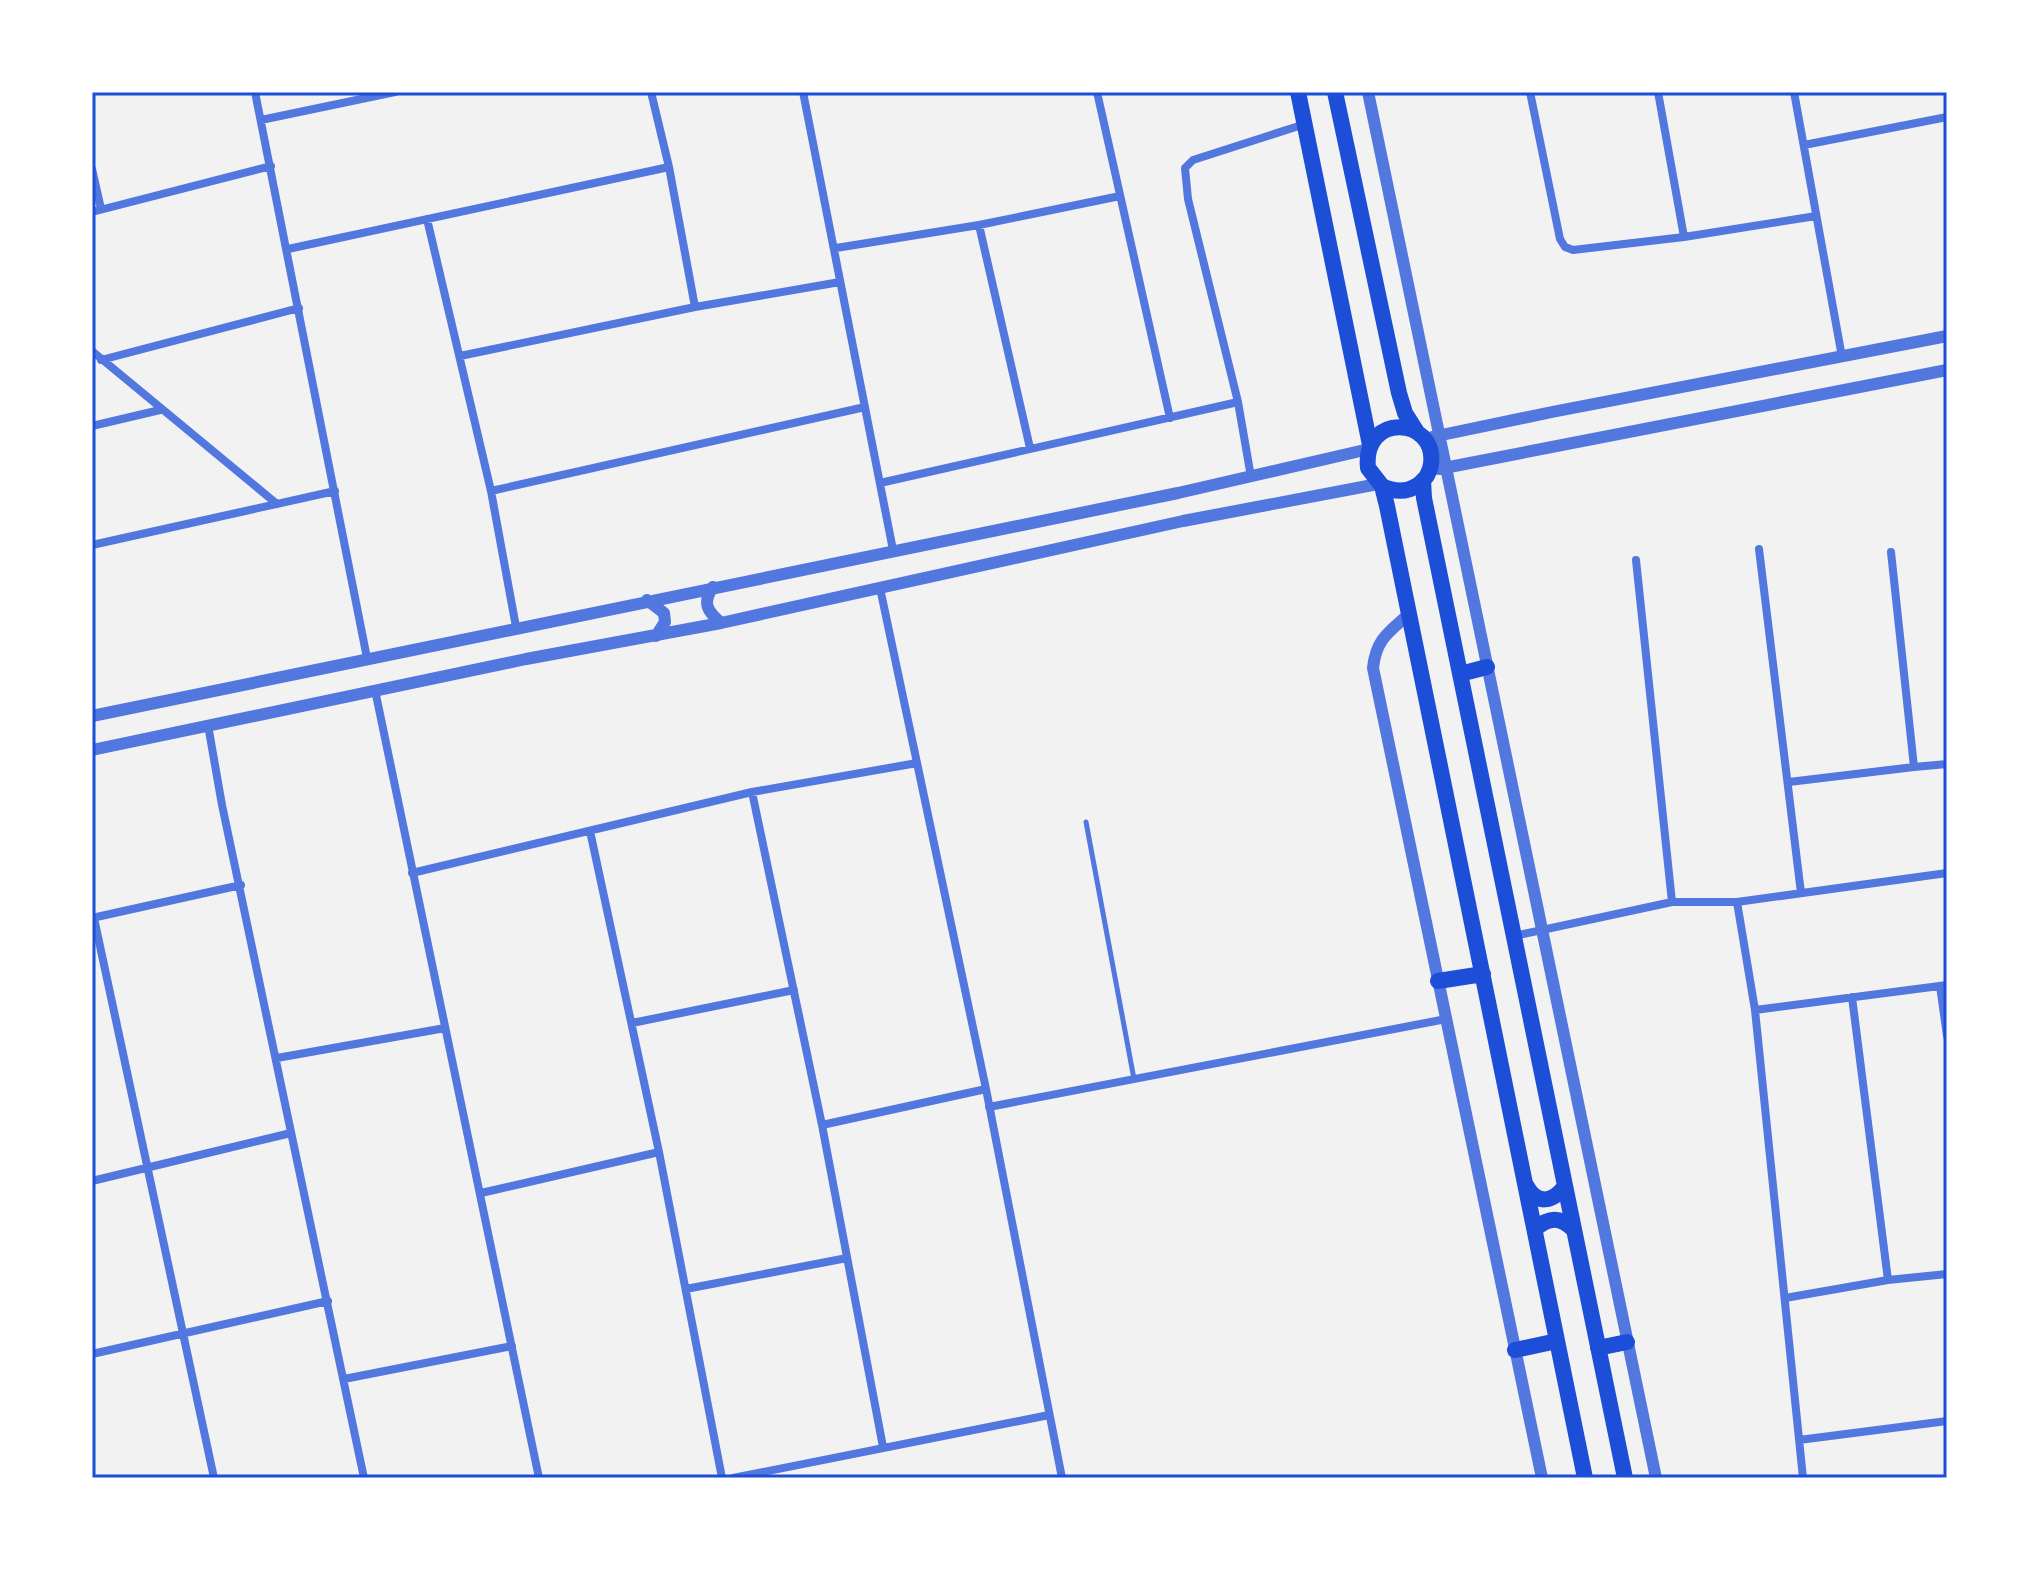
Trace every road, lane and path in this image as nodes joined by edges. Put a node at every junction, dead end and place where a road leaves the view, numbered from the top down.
1 (255, 92) edge
2 (395, 92) edge
3 (651, 92) edge
4 (803, 92) edge
5 (1097, 92) edge
6 (1298, 92) edge
7 (1335, 92) edge
8 (1368, 92) edge
9 (1530, 92) edge
10 (1658, 92) edge
11 (1794, 92) edge
12 (1947, 117) edge
13 (261, 120) junction
14 (1305, 124) junction
15 (1804, 145) junction
16 (271, 166) junction
17 (669, 167) junction
18 (92, 169) edge
19 (1120, 196) junction
20 (97, 210) edge
21 (1816, 216) junction
22 (427, 219) junction
23 (979, 225) junction
24 (1684, 237) junction
25 (836, 248) junction
26 (288, 249) junction
27 (840, 282) junction
28 (695, 307) junction
29 (299, 308) junction
30 (1947, 336) edge
31 (92, 351) edge
32 (460, 356) junction
33 (1842, 357) junction
34 (101, 360) junction
35 (1947, 370) edge
36 (1238, 402) junction
37 (865, 407) junction
38 (160, 410) junction
39 (1170, 418) junction
40 (92, 426) edge
41 (1427, 435) junction
42 (1369, 447) junction
43 (1030, 448) junction
44 (1445, 467) junction
45 (1251, 477) junction
46 (1425, 479) junction
47 (880, 483) junction
48 (1380, 485) junction
49 (335, 491) junction
50 (491, 491) junction
51 (1178, 493) junction
52 (277, 504) junction
53 (1183, 521) junction
54 (92, 545) edge
55 (1759, 549) dead end
56 (893, 550) junction
57 (1891, 552) dead end
58 (1636, 560) dead end
59 (713, 587) junction
60 (880, 588) junction
61 (647, 600) junction
62 (1409, 614) junction
63 (721, 623) junction
64 (516, 627) junction
65 (656, 636) junction
66 (367, 658) junction
67 (1487, 667) junction
68 (1460, 674) junction
69 (375, 690) junction
70 (92, 716) edge
71 (208, 725) junction
72 (92, 750) edge
73 (917, 763) junction
74 (1947, 764) edge
75 (1914, 767) junction
76 (1789, 782) junction
77 (752, 792) junction
78 (1086, 822) dead end
79 (590, 831) junction
80 (412, 873) junction
81 (1947, 873) edge
82 (241, 885) junction
83 (1801, 893) junction
84 (1672, 902) junction
85 (1737, 902) junction
86 (93, 918) edge
87 (1541, 928) junction
88 (1514, 936) junction
89 (1483, 974) junction
90 (1438, 981) junction
91 (1944, 986) edge
92 (794, 990) junction
93 (1852, 997) junction
94 (1755, 1010) junction
95 (1446, 1019) junction
96 (632, 1023) junction
97 (445, 1028) junction
98 (1947, 1036) edge
99 (277, 1058) junction
100 (1134, 1080) junction
101 (986, 1089) junction
102 (989, 1107) junction
103 (822, 1125) junction
104 (291, 1133) junction
105 (659, 1152) junction
106 (146, 1168) junction
107 (92, 1181) edge
108 (1525, 1184) junction
109 (1565, 1186) junction
110 (481, 1193) junction
111 (1535, 1229) junction
112 (1574, 1230) junction
113 (847, 1258) junction
114 (1947, 1274) edge
115 (1888, 1280) junction
116 (686, 1289) junction
117 (1785, 1298) junction
118 (328, 1301) junction
119 (183, 1333) junction
120 (1557, 1341) junction
121 (1627, 1342) junction
122 (512, 1346) junction
123 (1598, 1348) junction
124 (1515, 1350) junction
125 (92, 1354) edge
126 (344, 1379) junction
127 (1049, 1415) junction
128 (1947, 1421) edge
129 (1799, 1440) junction
130 (883, 1447) junction
131 (214, 1478) edge
132 (364, 1478) edge
133 (539, 1478) edge
134 (722, 1478) edge
135 (733, 1478) edge
136 (1062, 1478) edge
137 (1542, 1478) edge
138 (1585, 1478) edge
139 (1625, 1478) edge
140 (1656, 1478) edge
141 (1803, 1478) edge

1 - 13 street
2 - 13 street
3 - 17 street
4 - 25 street
5 - 19 street
6 - 14 main road
7 - 41 main road
8 - 41 street
9 - 24 street
10 - 24 street
11 - 15 street
12 - 15 street
13 - 16 street
14 - 36 street
14 - 42 main road
15 - 21 street
16 - 20 street
16 - 26 street
17 - 22 street
17 - 28 street
18 - 20 street
19 - 23 street
19 - 39 street
21 - 24 street
21 - 33 street
22 - 26 street
22 - 32 street
23 - 25 street
23 - 43 street
25 - 27 street
26 - 29 street
27 - 28 street
27 - 37 street
28 - 32 street
29 - 34 street
29 - 49 street
30 - 33 street
31 - 34 street
32 - 50 street
33 - 41 street
34 - 38 street
35 - 44 street
36 - 39 street
36 - 45 street
37 - 47 street
37 - 50 street
38 - 40 street
38 - 52 street
39 - 43 street
41 - 42 main road
41 - 44 street
41 - 46 main road
42 - 45 street
42 - 48 main road
43 - 47 street
44 - 46 street
44 - 67 street
45 - 51 street
46 - 48 main road
46 - 68 main road
47 - 56 street
48 - 53 street
48 - 62 main road
49 - 52 street
49 - 66 street
50 - 64 street
51 - 53 street
51 - 56 street
52 - 54 street
53 - 60 street
55 - 76 street
56 - 59 street
57 - 75 street
58 - 84 street
59 - 61 street
59 - 63 street
60 - 63 street
60 - 73 street
61 - 64 street
61 - 65 street
62 - 89 main road
62 - 90 street
63 - 65 street
64 - 66 street
65 - 69 street
66 - 70 street
67 - 68 main road
67 - 87 street
68 - 88 main road
69 - 71 street
69 - 80 street
71 - 72 street
71 - 82 street
73 - 77 street
73 - 101 street
74 - 75 street
75 - 76 street
76 - 83 street
77 - 79 street
77 - 92 street
78 - 100 lane
79 - 80 street
79 - 96 street
80 - 97 street
81 - 83 street
82 - 86 street
82 - 99 street
83 - 85 street
84 - 85 street
84 - 87 street
85 - 94 street
86 - 106 street
87 - 88 street
87 - 121 street
88 - 109 main road
89 - 90 main road
89 - 108 main road
90 - 95 street
91 - 93 street
91 - 98 street
92 - 96 street
92 - 103 street
93 - 94 street
93 - 115 street
94 - 117 street
95 - 100 street
95 - 124 street
96 - 105 street
97 - 99 street
97 - 110 street
99 - 104 street
100 - 102 street
101 - 102 street
101 - 103 street
102 - 127 street
103 - 113 street
104 - 106 street
104 - 118 street
105 - 110 street
105 - 116 street
106 - 107 street
106 - 119 street
108 - 109 main road
108 - 111 main road
109 - 112 main road
110 - 122 street
111 - 112 main road
111 - 120 main road
112 - 123 main road
113 - 116 street
113 - 130 street
114 - 115 street
115 - 117 street
116 - 134 street
117 - 129 street
118 - 119 street
118 - 126 street
119 - 125 street
119 - 131 street
120 - 124 main road
120 - 138 main road
121 - 123 main road
121 - 140 street
122 - 126 street
122 - 133 street
123 - 139 main road
124 - 137 street
126 - 132 street
127 - 130 street
127 - 136 street
128 - 129 street
129 - 141 street
130 - 135 street

